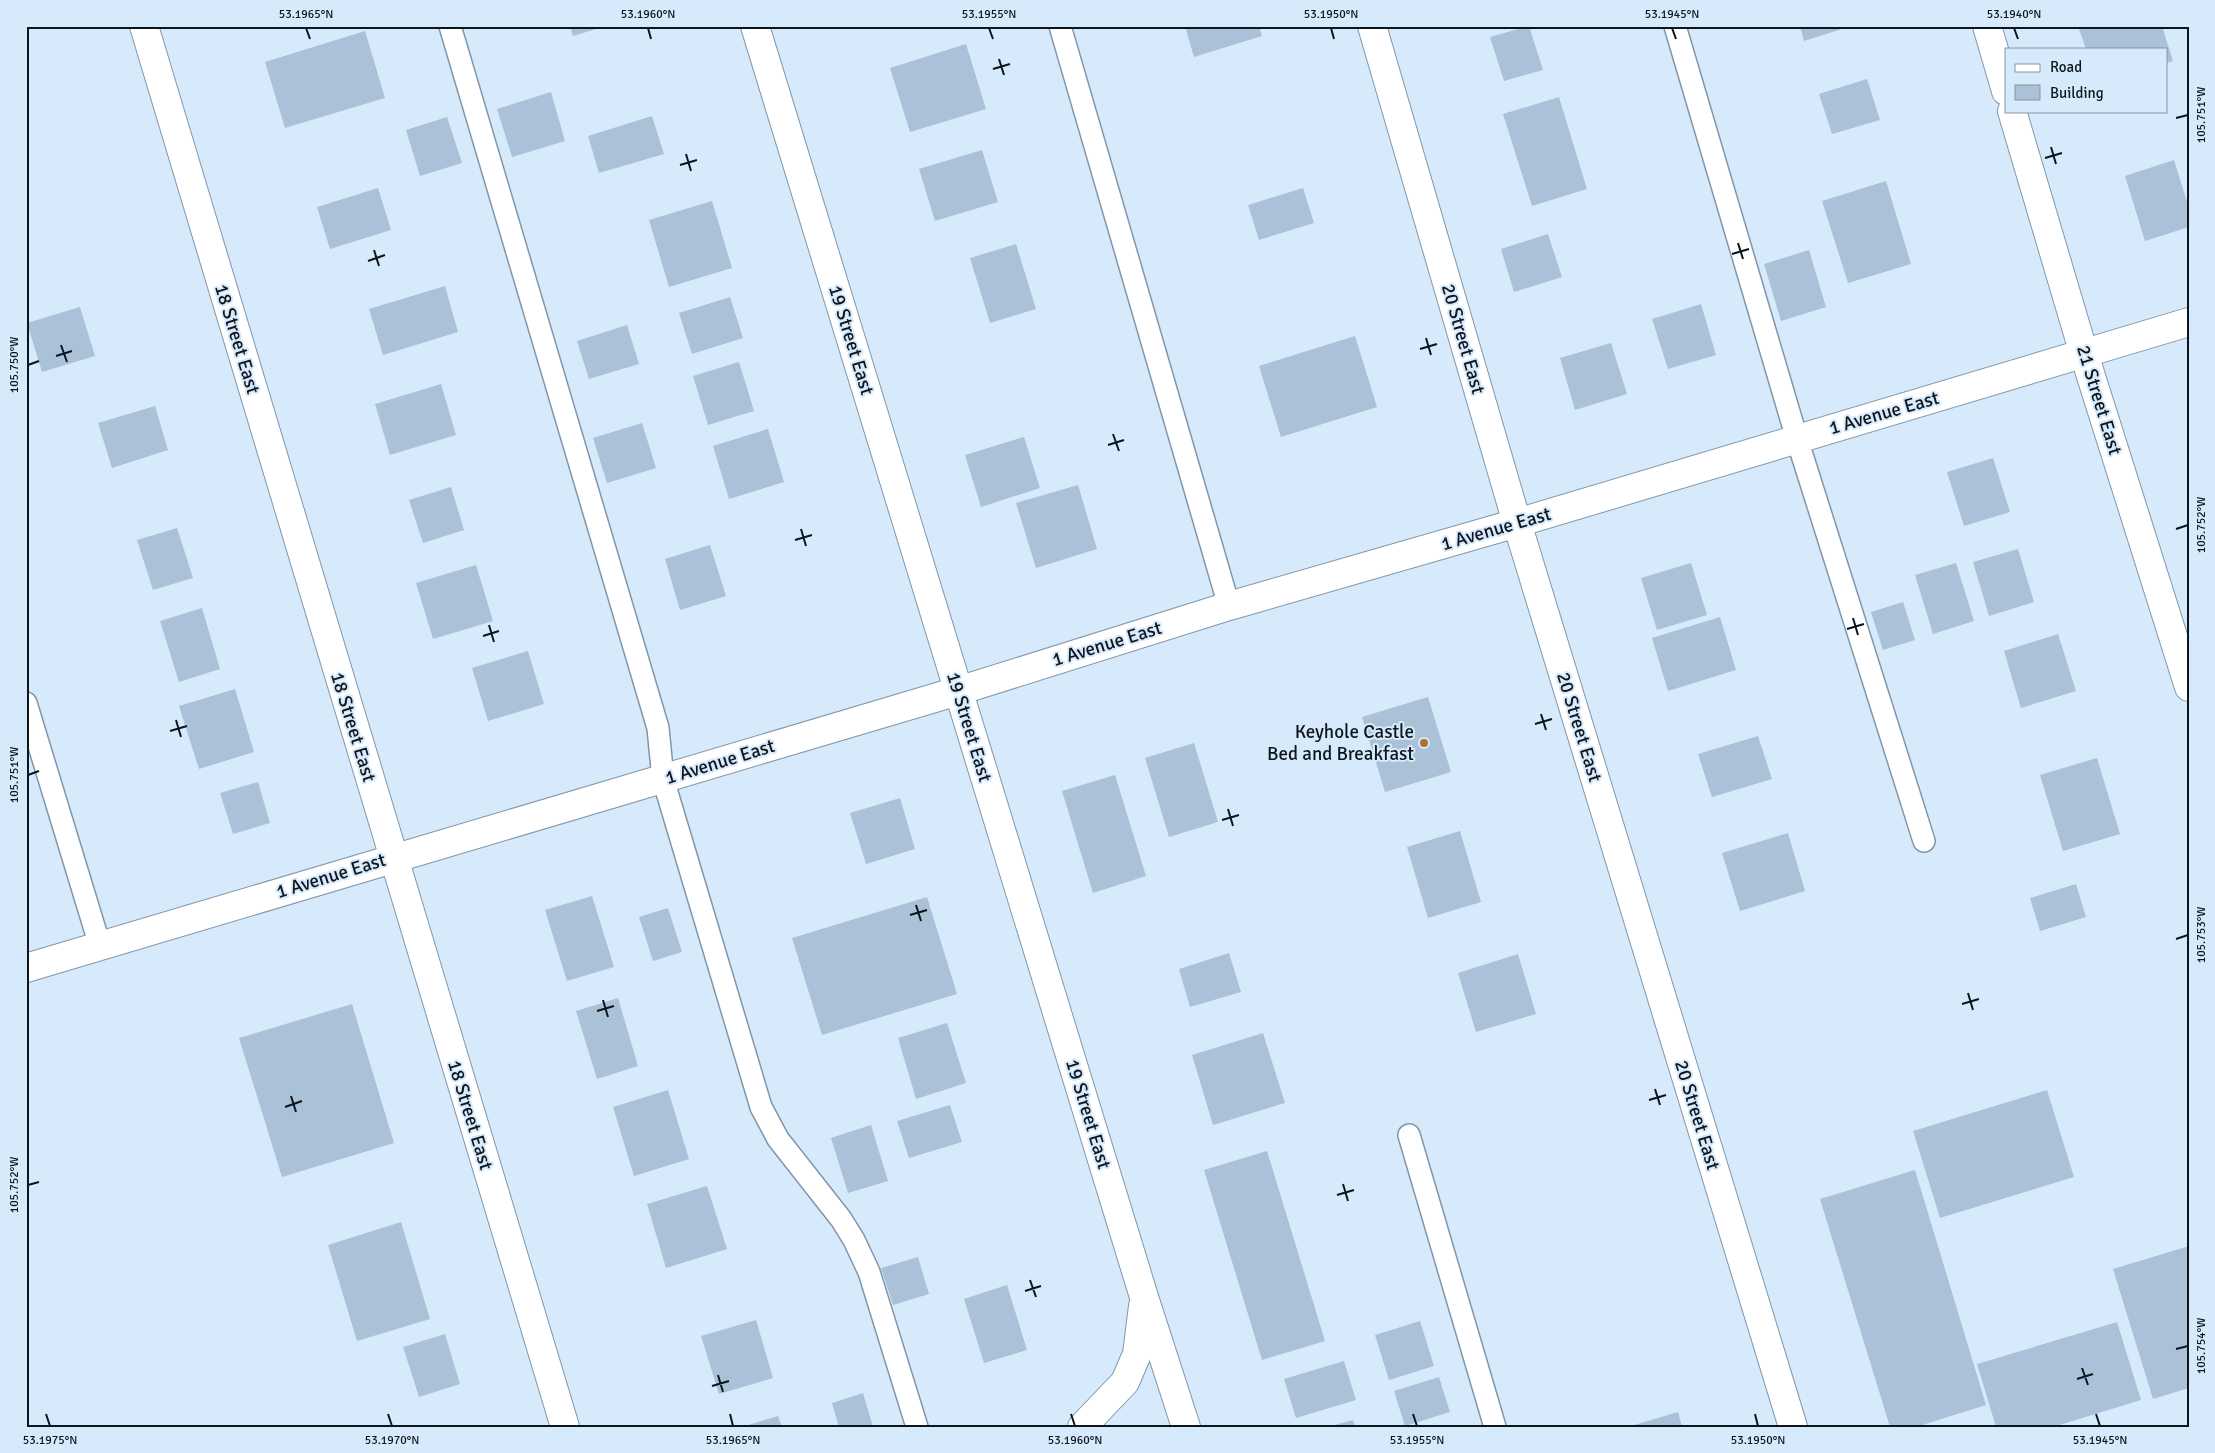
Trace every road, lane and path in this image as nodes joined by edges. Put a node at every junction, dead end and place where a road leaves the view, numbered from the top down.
1 (144, 26) edge
2 (450, 26) edge
3 (755, 26) edge
4 (1060, 26) edge
5 (1372, 26) edge
6 (1675, 26) edge
7 (1987, 26) edge
8 (2005, 88) edge
9 (2012, 112) edge
10 (2189, 322) edge
11 (2084, 354) junction
12 (1798, 438) junction
13 (1516, 523) junction
14 (1229, 606) junction
15 (2189, 687) edge
16 (958, 691) junction
17 (26, 703) edge
18 (663, 779) junction
19 (1924, 841) dead end
20 (392, 858) junction
21 (100, 946) junction
22 (26, 968) edge
23 (1409, 1135) dead end
24 (1144, 1297) junction
25 (564, 1427) edge
26 (917, 1427) edge
27 (1082, 1427) edge
28 (1186, 1427) edge
29 (1495, 1427) edge
30 (1793, 1427) edge

1 - 20 street, 18 Street East
2 - 18 lane
3 - 16 street, 19 Street East
4 - 14 lane
5 - 13 street, 20 Street East
6 - 12 lane
7 - 8 street
9 - 11 street, 21 Street East
10 - 11 street, 1 Avenue East
11 - 12 street, 1 Avenue East
11 - 15 street, 21 Street East
12 - 13 street, 1 Avenue East
12 - 19 lane
13 - 14 street, 1 Avenue East
13 - 30 street, 20 Street East
14 - 16 street, 1 Avenue East
16 - 18 street, 1 Avenue East
16 - 24 street, 19 Street East
17 - 21 lane
18 - 20 street, 1 Avenue East
18 - 26 lane
20 - 21 street, 1 Avenue East
20 - 25 street, 18 Street East
21 - 22 street, 1 Avenue East
23 - 29 lane
24 - 27 street
24 - 28 street, 19 Street East

